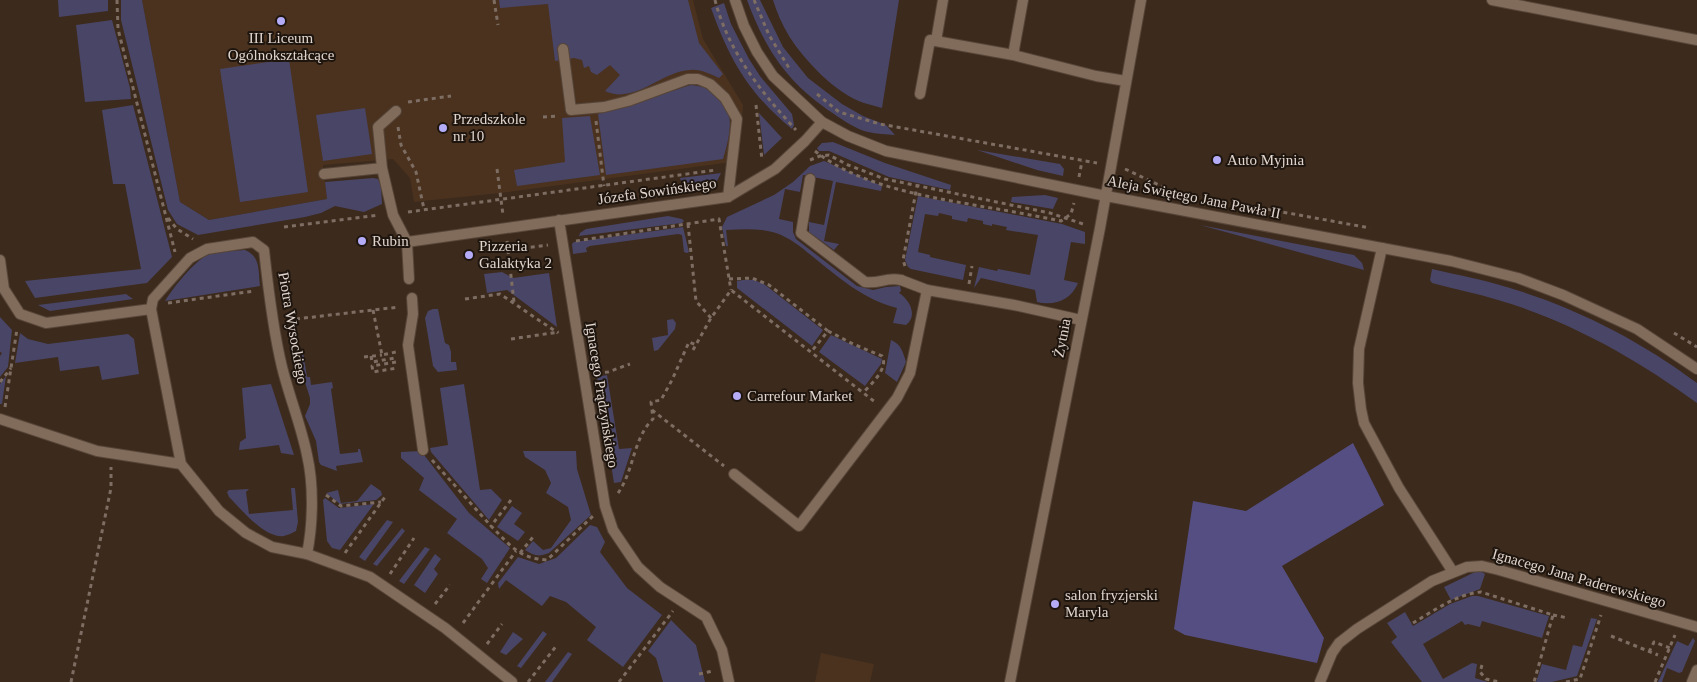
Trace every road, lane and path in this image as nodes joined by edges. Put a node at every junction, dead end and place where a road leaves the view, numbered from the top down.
1 (117, 0) edge
2 (494, 0) edge
3 (736, 0) edge
4 (754, 0) edge
5 (943, 0) edge
6 (1023, 0) edge
7 (1141, 0) edge
8 (1492, 0) edge
9 (498, 25) dead end
10 (1697, 40) edge
11 (936, 41) junction
12 (563, 49) dead end
13 (1013, 56) junction
14 (793, 75) dead end
15 (1126, 81) junction
16 (810, 89) dead end
17 (920, 94) dead end
18 (452, 96) dead end
19 (756, 105) dead end
20 (594, 108) junction
21 (396, 111) junction
22 (822, 122) junction
23 (813, 150) dead end
24 (820, 156) junction
25 (810, 160) dead end
26 (1082, 161) junction
27 (1098, 164) dead end
28 (757, 165) dead end
29 (382, 168) junction
30 (730, 168) junction
31 (497, 169) dead end
32 (324, 174) dead end
33 (1080, 176) dead end
34 (810, 179) dead end
35 (604, 186) junction
36 (917, 186) junction
37 (916, 193) junction
38 (728, 196) junction
39 (1106, 196) junction
40 (501, 200) junction
41 (1074, 205) dead end
42 (424, 209) junction
43 (393, 214) junction
44 (167, 218) junction
45 (1065, 218) junction
46 (719, 219) dead end
47 (559, 220) junction
48 (688, 224) dead end
49 (1083, 224) dead end
50 (284, 227) dead end
51 (197, 241) dead end
52 (407, 242) junction
53 (1382, 248) junction
54 (508, 250) dead end
55 (179, 258) dead end
56 (0, 260) edge
57 (972, 266) dead end
58 (910, 272) dead end
59 (409, 279) dead end
60 (729, 279) junction
61 (961, 283) dead end
62 (269, 289) junction
63 (731, 290) junction
64 (927, 290) junction
65 (465, 298) dead end
66 (412, 302) joint
67 (514, 303) junction
68 (151, 309) junction
69 (20, 314) junction
70 (711, 318) junction
71 (296, 319) dead end
72 (1081, 320) junction
73 (577, 330) junction
74 (828, 331) junction
75 (558, 332) junction
76 (511, 340) dead end
77 (696, 345) junction
78 (693, 350) dead end
79 (810, 352) junction
80 (382, 355) dead end
81 (371, 356) junction
82 (364, 357) dead end
83 (630, 364) dead end
84 (402, 367) dead end
85 (11, 368) junction
86 (1697, 369) edge
87 (608, 372) dead end
88 (0, 382) edge
89 (863, 393) junction
90 (652, 410) junction
91 (887, 411) junction
92 (0, 419) edge
93 (423, 450) dead end
94 (111, 453) junction
95 (181, 464) junction
96 (734, 474) joint
97 (324, 493) dead end
98 (386, 497) dead end
99 (511, 500) dead end
100 (381, 502) junction
101 (605, 506) junction
102 (533, 537) dead end
103 (414, 538) dead end
104 (518, 552) junction
105 (307, 554) junction
106 (343, 555) dead end
107 (1453, 572) junction
108 (388, 576) dead end
109 (450, 585) dead end
110 (681, 601) junction
111 (1605, 601) junction
112 (431, 609) dead end
113 (1553, 614) junction
114 (1568, 618) dead end
115 (1413, 623) dead end
116 (502, 624) dead end
117 (1697, 627) edge
118 (450, 632) junction
119 (1611, 636) dead end
120 (557, 645) dead end
121 (484, 648) dead end
122 (1650, 652) junction
123 (1658, 655) dead end
124 (1482, 666) dead end
125 (1697, 670) edge
126 (71, 682) edge
127 (512, 682) edge
128 (528, 682) edge
129 (619, 682) edge
130 (729, 682) edge
131 (1010, 682) edge
132 (1320, 682) edge
133 (1499, 682) edge
134 (1534, 682) edge
135 (1566, 682) edge
136 (1655, 682) edge
137 (1692, 682) edge

1 - 44 path
2 - 9 path
3 - 22 street, Aleja Świętego Jana Pawła II
4 - 14 path
5 - 11 street
6 - 13 street
7 - 15 street, Żytnia
8 - 10 street
11 - 13 street
11 - 17 street
12 - 20 street
13 - 15 street
15 - 39 street, Żytnia
16 - 26 path
18 - 21 path
19 - 28 path
20 - 30 street
20 - 35 path
21 - 29 street
21 - 42 path
22 - 38 street, Józefa Sowińskiego
22 - 39 street, Aleja Świętego Jana Pawła II
23 - 24 path
24 - 25 path
24 - 36 path
24 - 37 path
26 - 27 path
26 - 33 path
29 - 32 street
29 - 43 street
30 - 35 path
30 - 38 street
31 - 40 path
34 - 64 street
35 - 40 path
36 - 37 path
36 - 45 path
37 - 45 path
37 - 58 path
38 - 47 street, Józefa Sowińskiego
39 - 53 street, Aleja Świętego Jana Pawła II
39 - 72 street, Żytnia
40 - 42 path
41 - 45 path
42 - 43 path
43 - 50 path
43 - 52 street
44 - 51 path
44 - 55 path
45 - 49 path
46 - 60 path
47 - 52 street
47 - 73 street, Ignacego Prądzyńskiego
48 - 70 path
52 - 59 street
53 - 86 street, Aleja Świętego Jana Pawła II
53 - 107 street
54 - 67 path
56 - 69 street
57 - 61 path
60 - 63 path
60 - 74 path
62 - 68 path
62 - 68 street, Piotra Wysockiego
62 - 105 street, Piotra Wysockiego
63 - 70 path
63 - 79 path
64 - 72 street
64 - 91 street
65 - 67 path
66 - 71 path
66 - 93 street
67 - 75 path
68 - 69 street
68 - 95 street
69 - 85 path
70 - 77 path
72 - 131 street, Żytnia
73 - 75 path
73 - 101 street, Ignacego Prądzyńskiego
74 - 79 path
74 - 89 path
75 - 76 path
77 - 78 path
77 - 90 path
79 - 89 path
80 - 81 path
81 - 82 path
81 - 84 path
83 - 87 path
85 - 88 path
85 - 92 path
89 - 91 path
90 - 96 path
90 - 101 path
91 - 96 street
92 - 94 street
94 - 95 street
94 - 126 path
95 - 105 street
97 - 100 path
98 - 100 path
99 - 104 path
100 - 106 path
101 - 104 path
101 - 110 street, Ignacego Prądzyńskiego
102 - 104 path
103 - 108 path
104 - 118 path
105 - 118 street
107 - 111 street, Ignacego Jana Paderewskiego
107 - 132 street, Ignacego Jana Paderewskiego
109 - 112 path
110 - 129 path
110 - 130 street, Ignacego Prądzyńskiego
111 - 117 street, Ignacego Jana Paderewskiego
111 - 135 path
113 - 114 path
113 - 115 path
113 - 134 path
116 - 121 path
118 - 127 street
119 - 122 path
120 - 128 path
122 - 123 path
122 - 136 path
124 - 133 path
125 - 137 street

